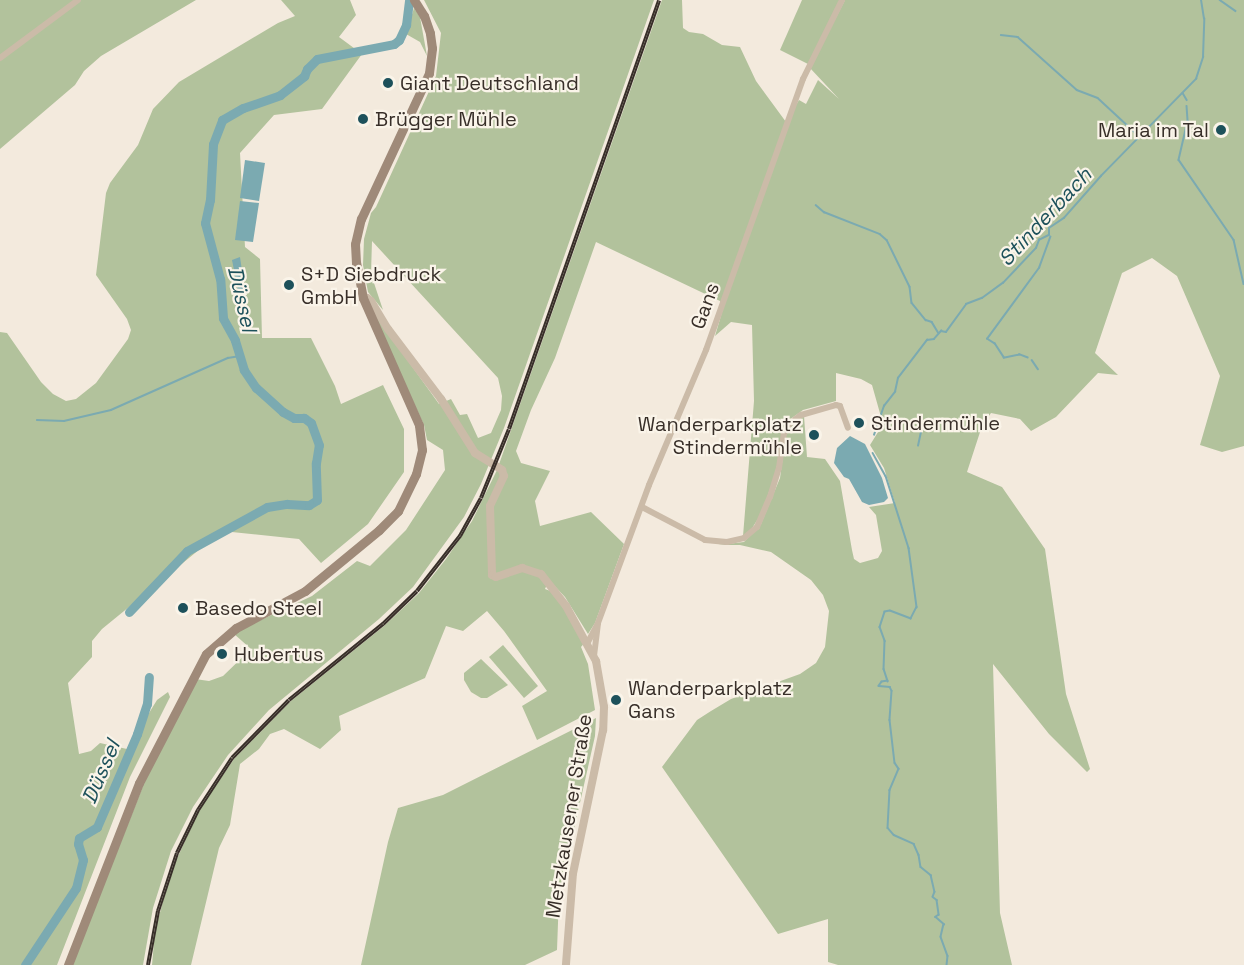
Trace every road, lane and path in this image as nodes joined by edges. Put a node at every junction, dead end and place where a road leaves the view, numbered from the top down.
1 (78, 0) edge
2 (415, 0) edge
3 (842, 0) edge
4 (0, 58) edge
5 (363, 298) junction
6 (848, 428) dead end
7 (642, 507) junction
8 (598, 623) junction
9 (588, 642) junction
10 (594, 656) junction
11 (68, 965) edge
12 (566, 965) edge

1 - 4 street
2 - 5 main road
3 - 7 street, Gans
5 - 9 street, Metzkausener Straße
5 - 11 main road
6 - 7 street
7 - 8 street, Gans
8 - 9 street, Gans
8 - 10 street, Gans
9 - 10 street, Metzkausener Straße
10 - 12 street, Metzkausener Straße

